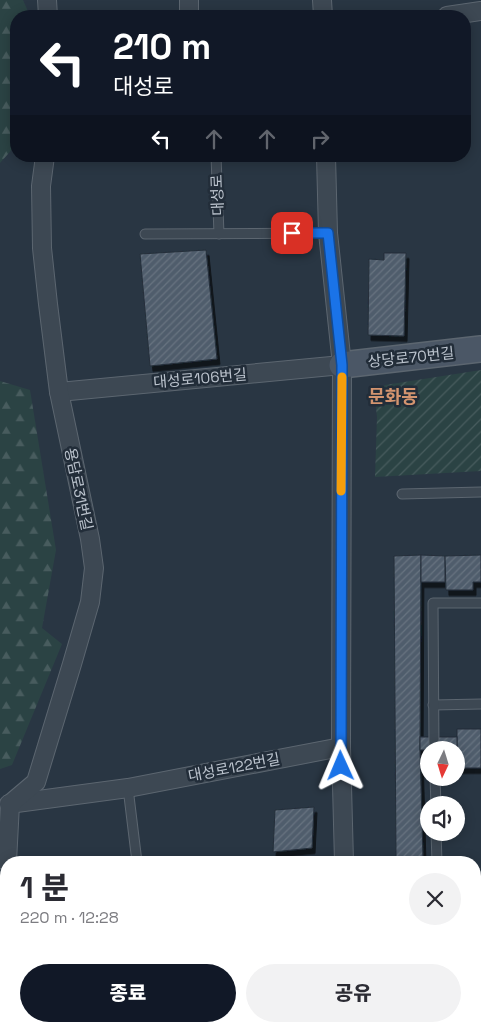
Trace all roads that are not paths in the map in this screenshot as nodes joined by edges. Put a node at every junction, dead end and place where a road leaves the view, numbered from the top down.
1 (44, 162) edge
2 (216, 162) edge
3 (326, 162) edge
4 (328, 233) junction
5 (145, 234) dead end
6 (219, 234) junction
7 (481, 349) edge
8 (342, 365) junction
9 (59, 392) junction
10 (481, 492) edge
11 (402, 494) dead end
12 (481, 603) edge
13 (481, 704) edge
14 (433, 705) junction
15 (434, 741) edge
16 (341, 747) junction
17 (128, 788) junction
18 (5, 805) edge
19 (436, 841) edge
20 (7, 856) edge
21 (136, 856) edge
22 (344, 856) edge
23 (437, 856) edge

1 - 9 street, 용담로31번길
2 - 6 lane, 대성로
3 - 4 street
4 - 6 lane, 대성로
4 - 8 street
5 - 6 lane, 대성로
7 - 8 street, 상당로70번길
8 - 9 street, 대성로106번길
8 - 16 street
9 - 18 street, 용담로31번길
10 - 11 lane
12 - 14 lane
13 - 14 lane
14 - 15 lane
16 - 17 street, 대성로122번길
16 - 22 street
17 - 18 street, 대성로122번길
17 - 21 lane
18 - 20 street
19 - 23 lane

